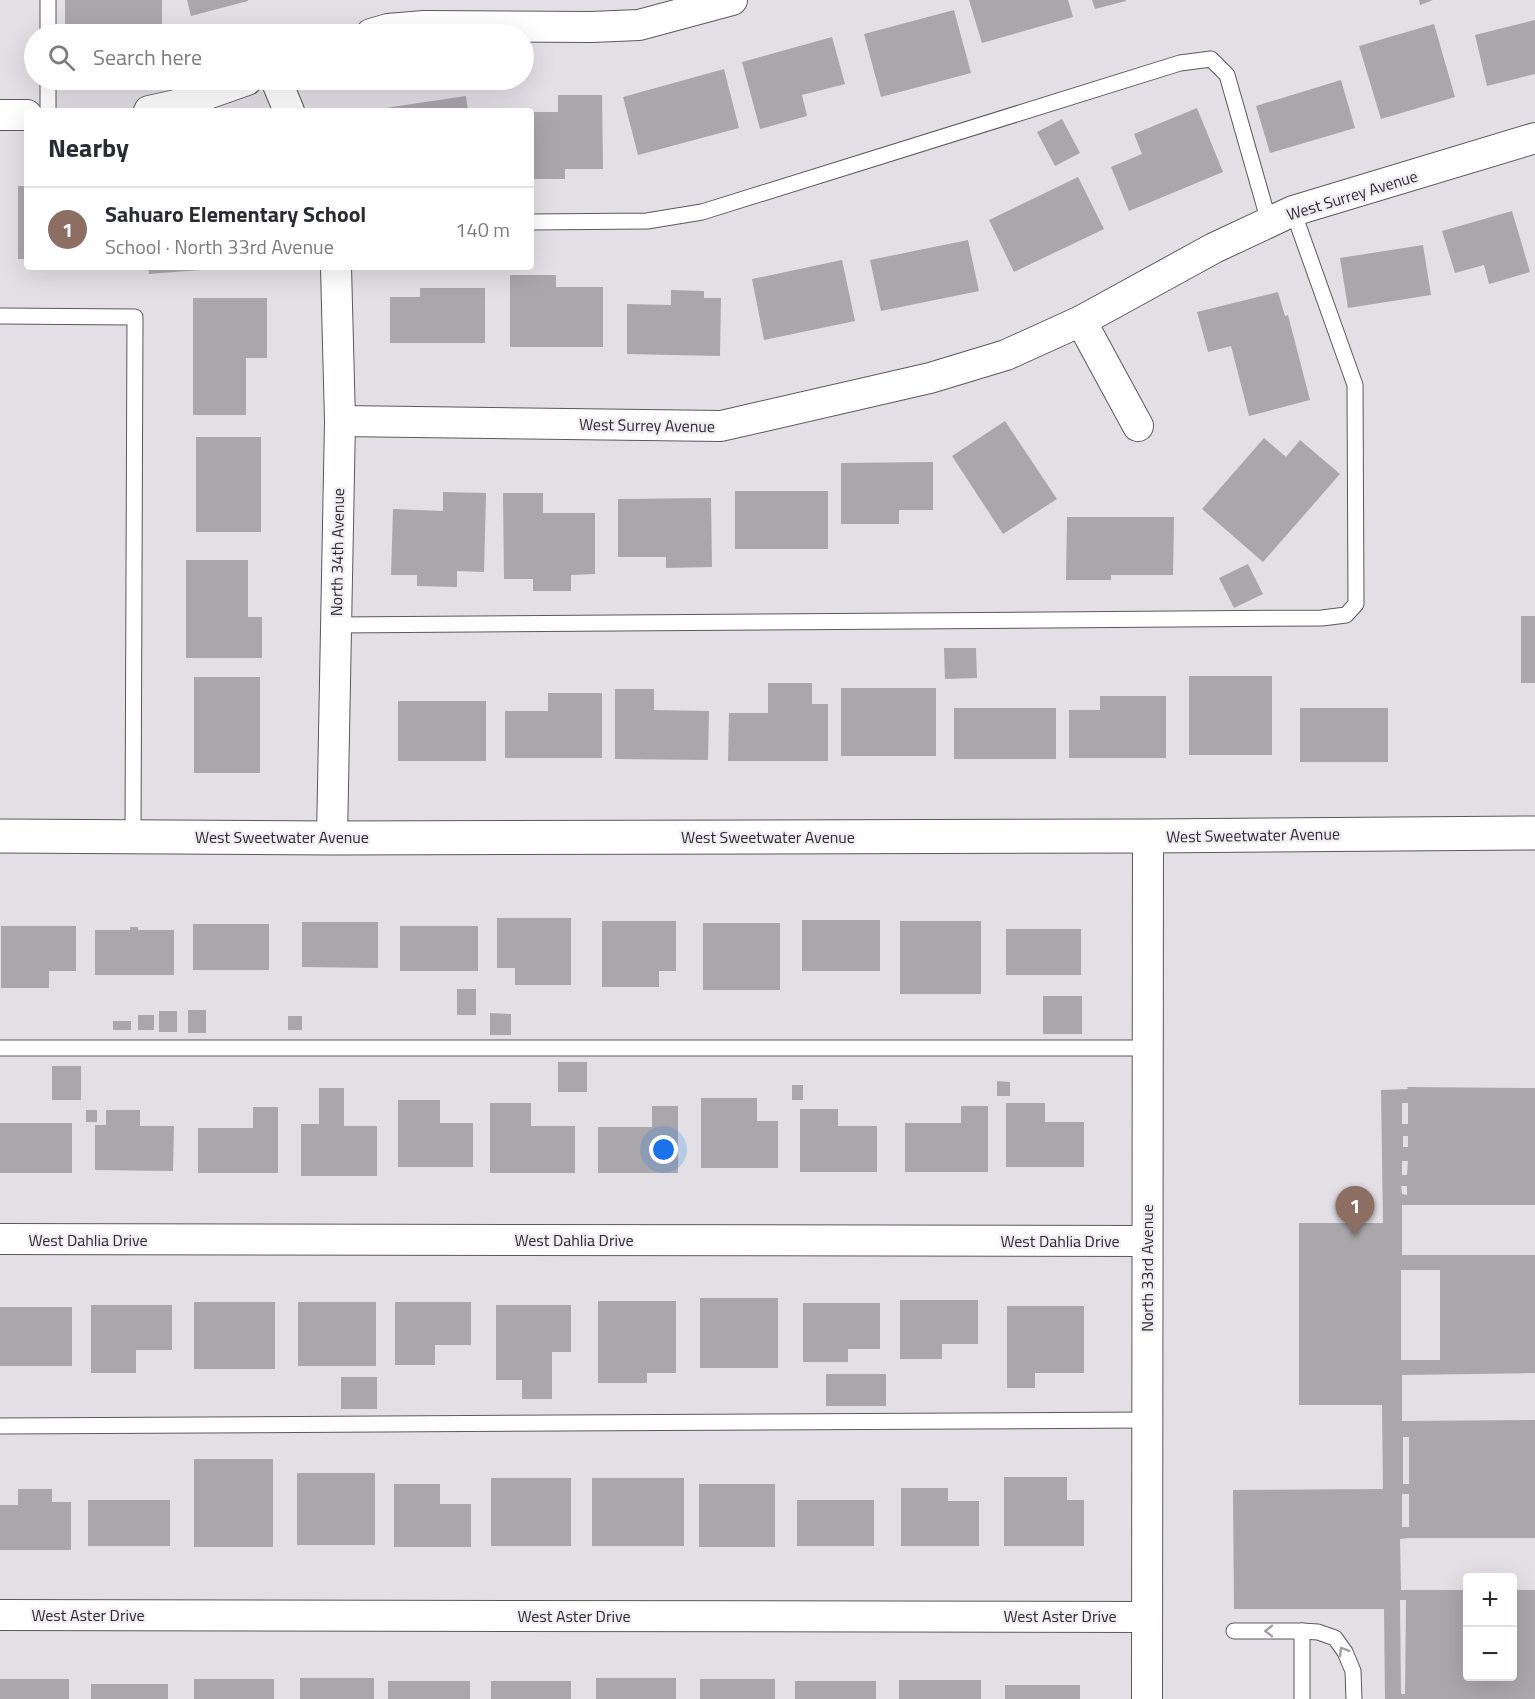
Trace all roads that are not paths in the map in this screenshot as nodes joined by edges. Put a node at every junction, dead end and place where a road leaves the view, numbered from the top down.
1 (48, 0) edge
2 (732, 0) edge
3 (48, 24) edge
4 (534, 27) edge
5 (48, 90) edge
6 (219, 90) edge
7 (280, 90) edge
8 (48, 108) edge
9 (162, 108) edge
10 (288, 108) edge
11 (0, 115) edge
12 (24, 115) edge
13 (1535, 138) edge
14 (1281, 217) junction
15 (534, 222) edge
16 (336, 270) edge
17 (0, 316) edge
18 (1081, 321) junction
19 (340, 421) junction
20 (1138, 426) dead end
21 (336, 625) junction
22 (1535, 832) edge
23 (0, 836) edge
24 (134, 836) junction
25 (1148, 836) junction
26 (332, 838) junction
27 (0, 1048) edge
28 (1147, 1048) junction
29 (0, 1239) edge
30 (1147, 1241) junction
31 (1147, 1420) junction
32 (0, 1426) edge
33 (0, 1615) edge
34 (1147, 1617) junction
35 (1234, 1631) dead end
36 (1302, 1631) junction
37 (1147, 1699) edge
38 (1302, 1699) edge
39 (1354, 1699) edge

1 - 3 lane
2 - 4 street
5 - 8 lane
6 - 9 street
7 - 10 street
11 - 12 street
13 - 14 street, West Surrey Avenue
14 - 15 lane
14 - 18 street, West Surrey Avenue
14 - 21 lane
16 - 19 street, North 34th Avenue
17 - 24 lane
18 - 19 street, West Surrey Avenue
18 - 20 street
19 - 21 street, North 34th Avenue
21 - 26 street, North 34th Avenue
22 - 25 street, West Sweetwater Avenue
23 - 24 street, West Sweetwater Avenue
24 - 26 street, West Sweetwater Avenue
25 - 26 street, West Sweetwater Avenue
25 - 28 street, North 33rd Avenue
27 - 28 lane
28 - 30 street, North 33rd Avenue
29 - 30 street, West Dahlia Drive
30 - 31 street, North 33rd Avenue
31 - 32 lane
31 - 34 street, North 33rd Avenue
33 - 34 street, West Aster Drive
34 - 37 street, North 33rd Avenue
36 -> 35 lane
36 - 38 lane
39 -> 36 lane

